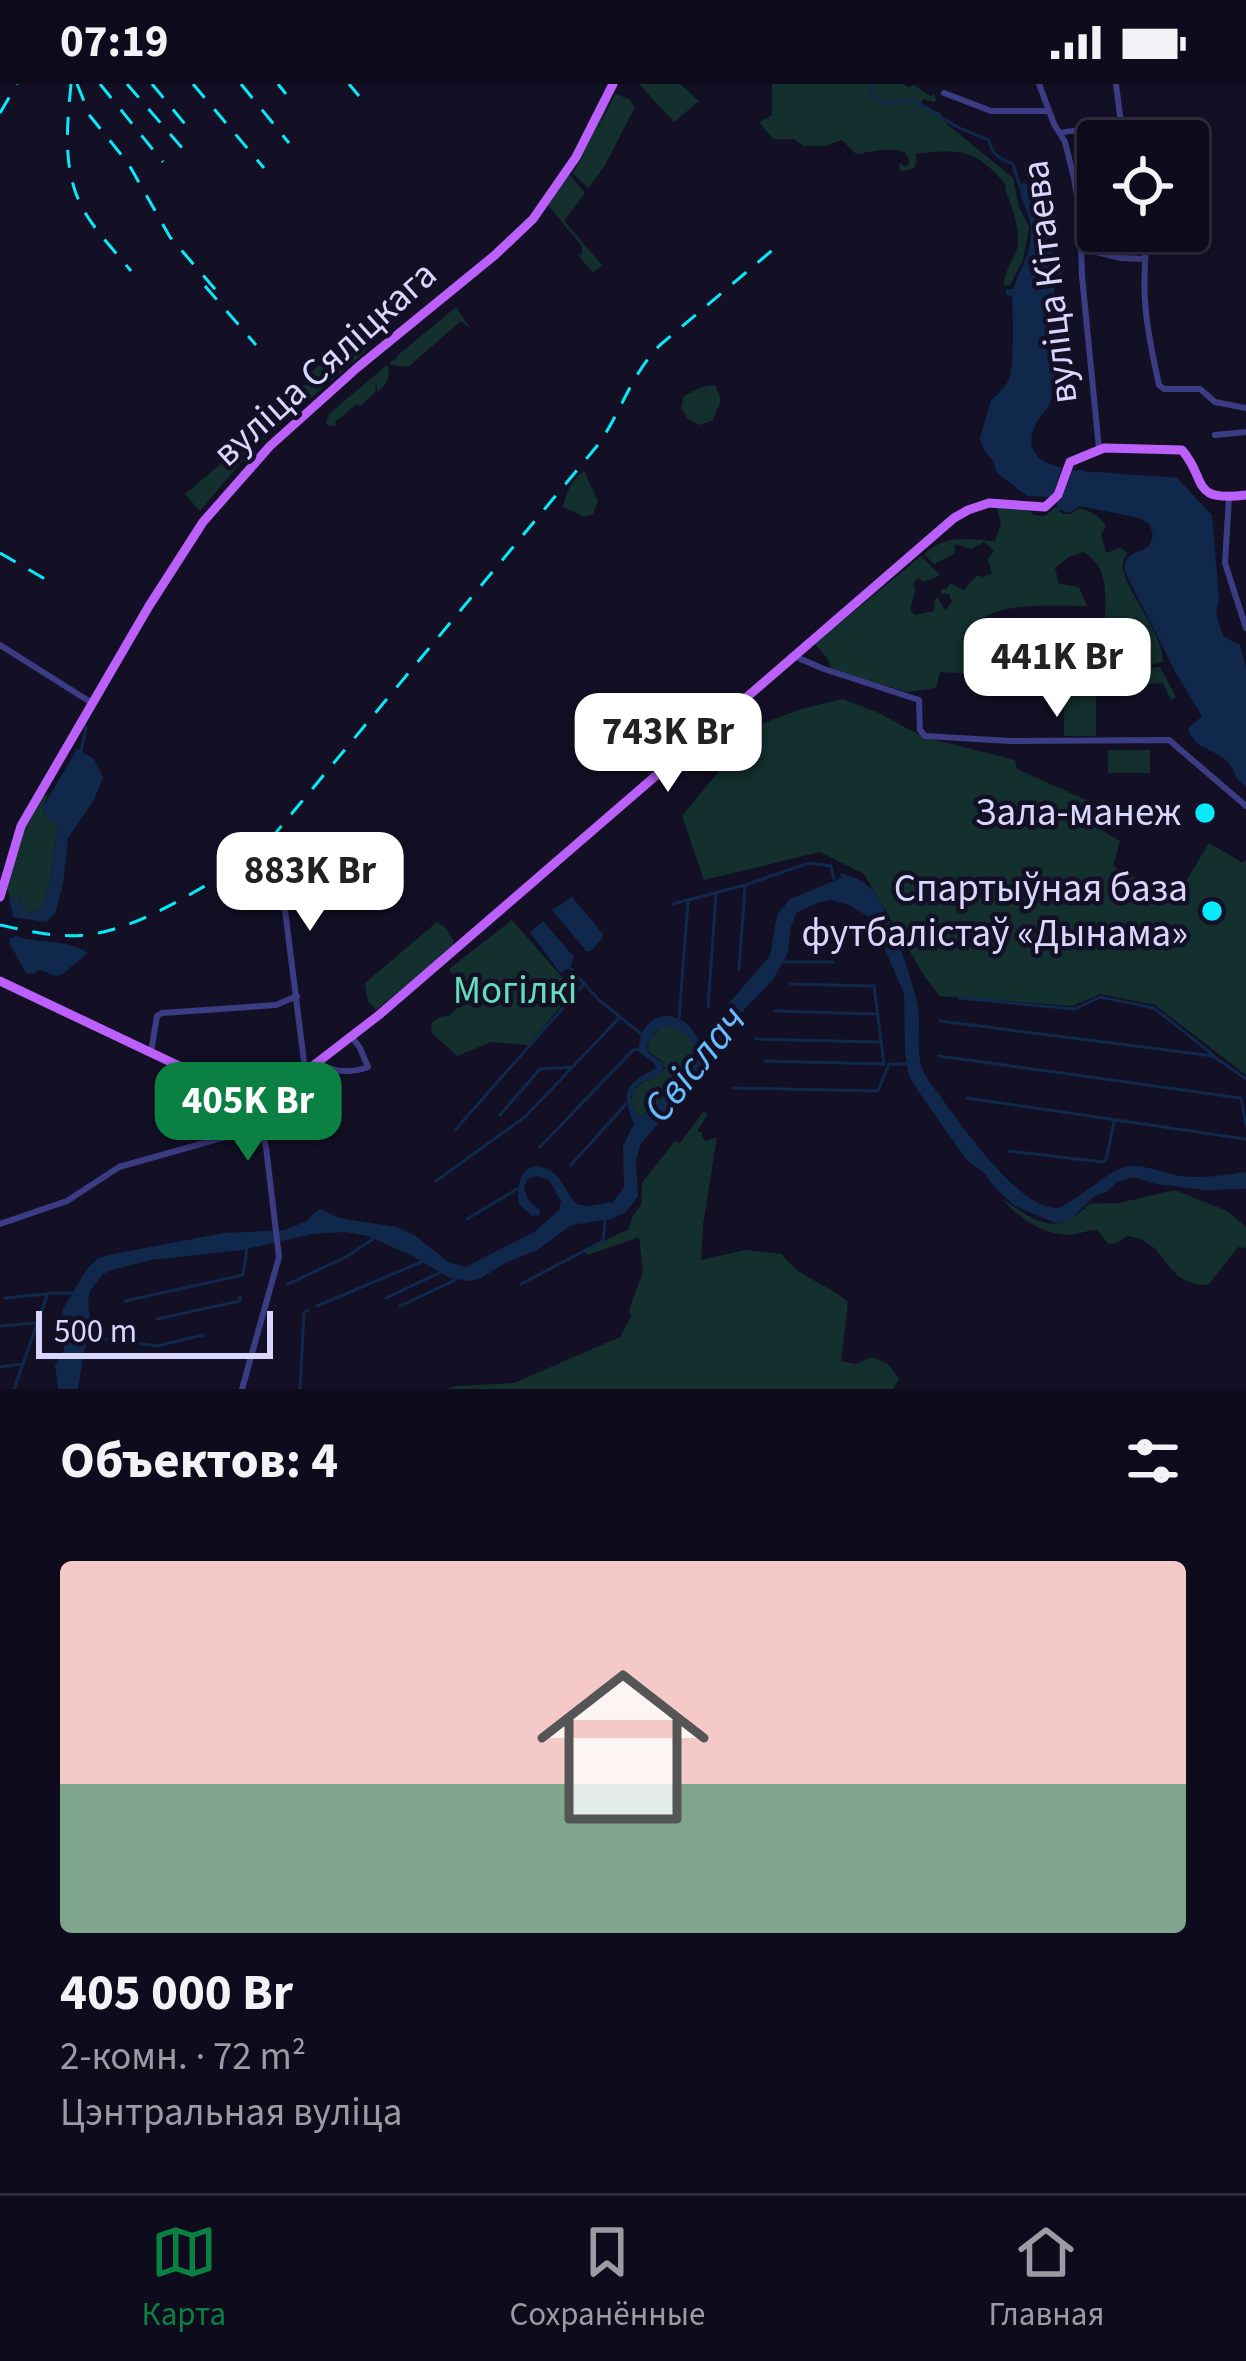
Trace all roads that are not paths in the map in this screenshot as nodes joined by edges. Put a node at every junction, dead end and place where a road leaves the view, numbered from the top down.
1 (613, 84) edge
2 (1039, 84) edge
3 (1116, 84) edge
4 (944, 93) dead end
5 (1048, 111) junction
6 (1121, 120) edge
7 (1077, 130) edge
8 (1060, 133) junction
9 (1077, 196) edge
10 (1082, 252) edge
11 (1095, 252) edge
12 (1145, 252) edge
13 (1144, 259) junction
14 (1246, 408) edge
15 (1246, 432) edge
16 (1215, 435) dead end
17 (1099, 449) junction
18 (1246, 495) edge
19 (1228, 497) junction
20 (1243, 611) edge
21 (1246, 628) edge
22 (0, 645) edge
23 (793, 655) junction
24 (92, 703) junction
25 (1246, 806) edge
26 (281, 878) dead end
27 (0, 897) edge
28 (0, 981) edge
29 (297, 996) junction
30 (352, 1036) junction
31 (151, 1052) junction
32 (317, 1064) junction
33 (306, 1072) junction
34 (245, 1095) junction
35 (261, 1127) junction
36 (0, 1224) edge
37 (242, 1389) edge

1 - 24 main road, вуліца Сяліцкага
2 - 5 street, вуліца Кітаева
3 - 6 street
4 - 5 street, вуліца Кітаева
5 - 8 street, вуліца Кітаева
7 - 8 street
8 - 9 street, вуліца Кітаева
10 - 17 street, вуліца Кітаева
11 - 13 street
12 - 13 street
13 - 14 street
15 - 16 street
17 - 19 main road, вуліца Кітаева
17 - 23 main road, вуліца Кітаева
18 - 19 main road
19 - 20 street
20 - 21 street
22 - 24 street
23 - 25 street
23 - 30 main road
24 - 27 main road, вуліца Сяліцкага
26 - 29 street
28 - 31 main road
29 - 31 street
29 - 33 street
30 - 32 main road
30 - 32 street
31 - 34 main road
32 - 33 main road
33 - 34 main road
34 - 35 street
35 - 36 street
35 - 37 street

